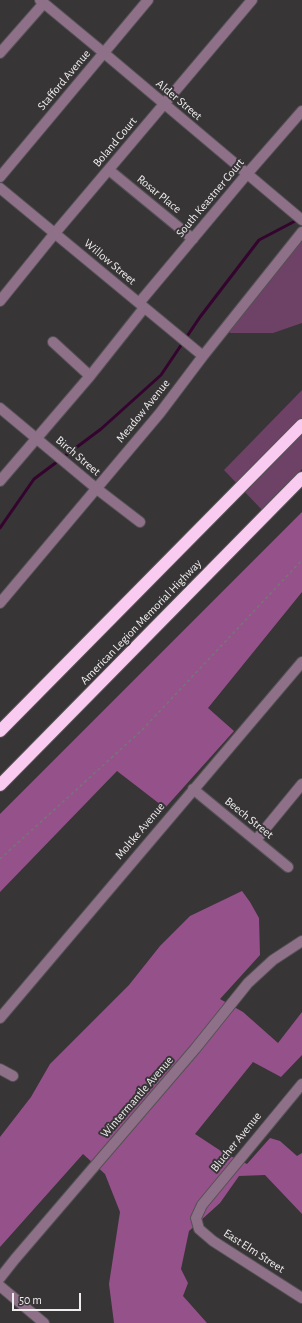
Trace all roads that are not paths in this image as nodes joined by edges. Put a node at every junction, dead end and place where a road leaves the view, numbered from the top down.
1 (252, 0) edge
2 (144, 1) edge
3 (42, 2) edge
4 (0, 53) edge
5 (104, 53) junction
6 (164, 104) junction
7 (302, 111) edge
8 (109, 170) junction
9 (247, 174) junction
10 (0, 177) edge
11 (0, 188) edge
12 (302, 220) edge
13 (302, 232) edge
14 (54, 233) junction
15 (193, 239) junction
16 (0, 301) edge
17 (142, 306) junction
18 (53, 342) dead end
19 (203, 356) junction
20 (90, 376) junction
21 (0, 408) edge
22 (300, 427) edge
23 (37, 439) junction
24 (302, 478) edge
25 (0, 481) edge
26 (97, 488) junction
27 (140, 522) dead end
28 (0, 603) edge
29 (302, 662) edge
30 (0, 731) edge
31 (302, 784) edge
32 (0, 785) edge
33 (193, 789) junction
34 (256, 840) junction
35 (288, 867) dead end
36 (302, 941) edge
37 (0, 1018) edge
38 (0, 1069) edge
39 (13, 1076) dead end
40 (302, 1084) edge
41 (196, 1221) joint
42 (0, 1278) edge
43 (0, 1286) edge
44 (302, 1298) edge
45 (44, 1323) edge

1 - 6 street, Boland Court
2 - 5 street, Stafford Avenue
3 - 4 street
3 - 5 street, Alder Street
5 - 6 street, Alder Street
5 - 10 street, Stafford Avenue
6 - 8 street, Boland Court
6 - 9 street, Alder Street
7 - 9 street, South Keastner Court
8 - 14 street, Boland Court
8 - 15 street, Rosar Place
9 - 12 street, Alder Street
9 - 15 street, South Keastner Court
11 - 14 street, Willow Street
13 - 19 street, Meadow Avenue
14 - 16 street, Boland Court
14 - 17 street, Willow Street
15 - 17 street, South Keastner Court
17 - 19 street, Willow Street
17 - 20 street, South Keastner Court
18 - 20 street
19 - 26 street, Meadow Avenue
20 - 23 street, South Keastner Court
21 - 23 street, Birch Street
22 - 30 highway, American Legion Memorial Highway
23 - 25 street, South Keastner Court
23 - 26 street, Birch Street
24 - 32 highway, American Legion Memorial Highway
26 - 27 street, Birch Street
26 - 28 street, Meadow Avenue
29 - 33 street, Moltke Avenue
31 - 34 street
33 - 34 street, Beech Street
33 - 37 street, Moltke Avenue
34 - 35 street, Beech Street
36 - 42 street, Wintermantle Avenue
38 - 39 street
40 - 41 street, Blucher Avenue
41 - 44 street, East Elm Street
43 - 45 street

